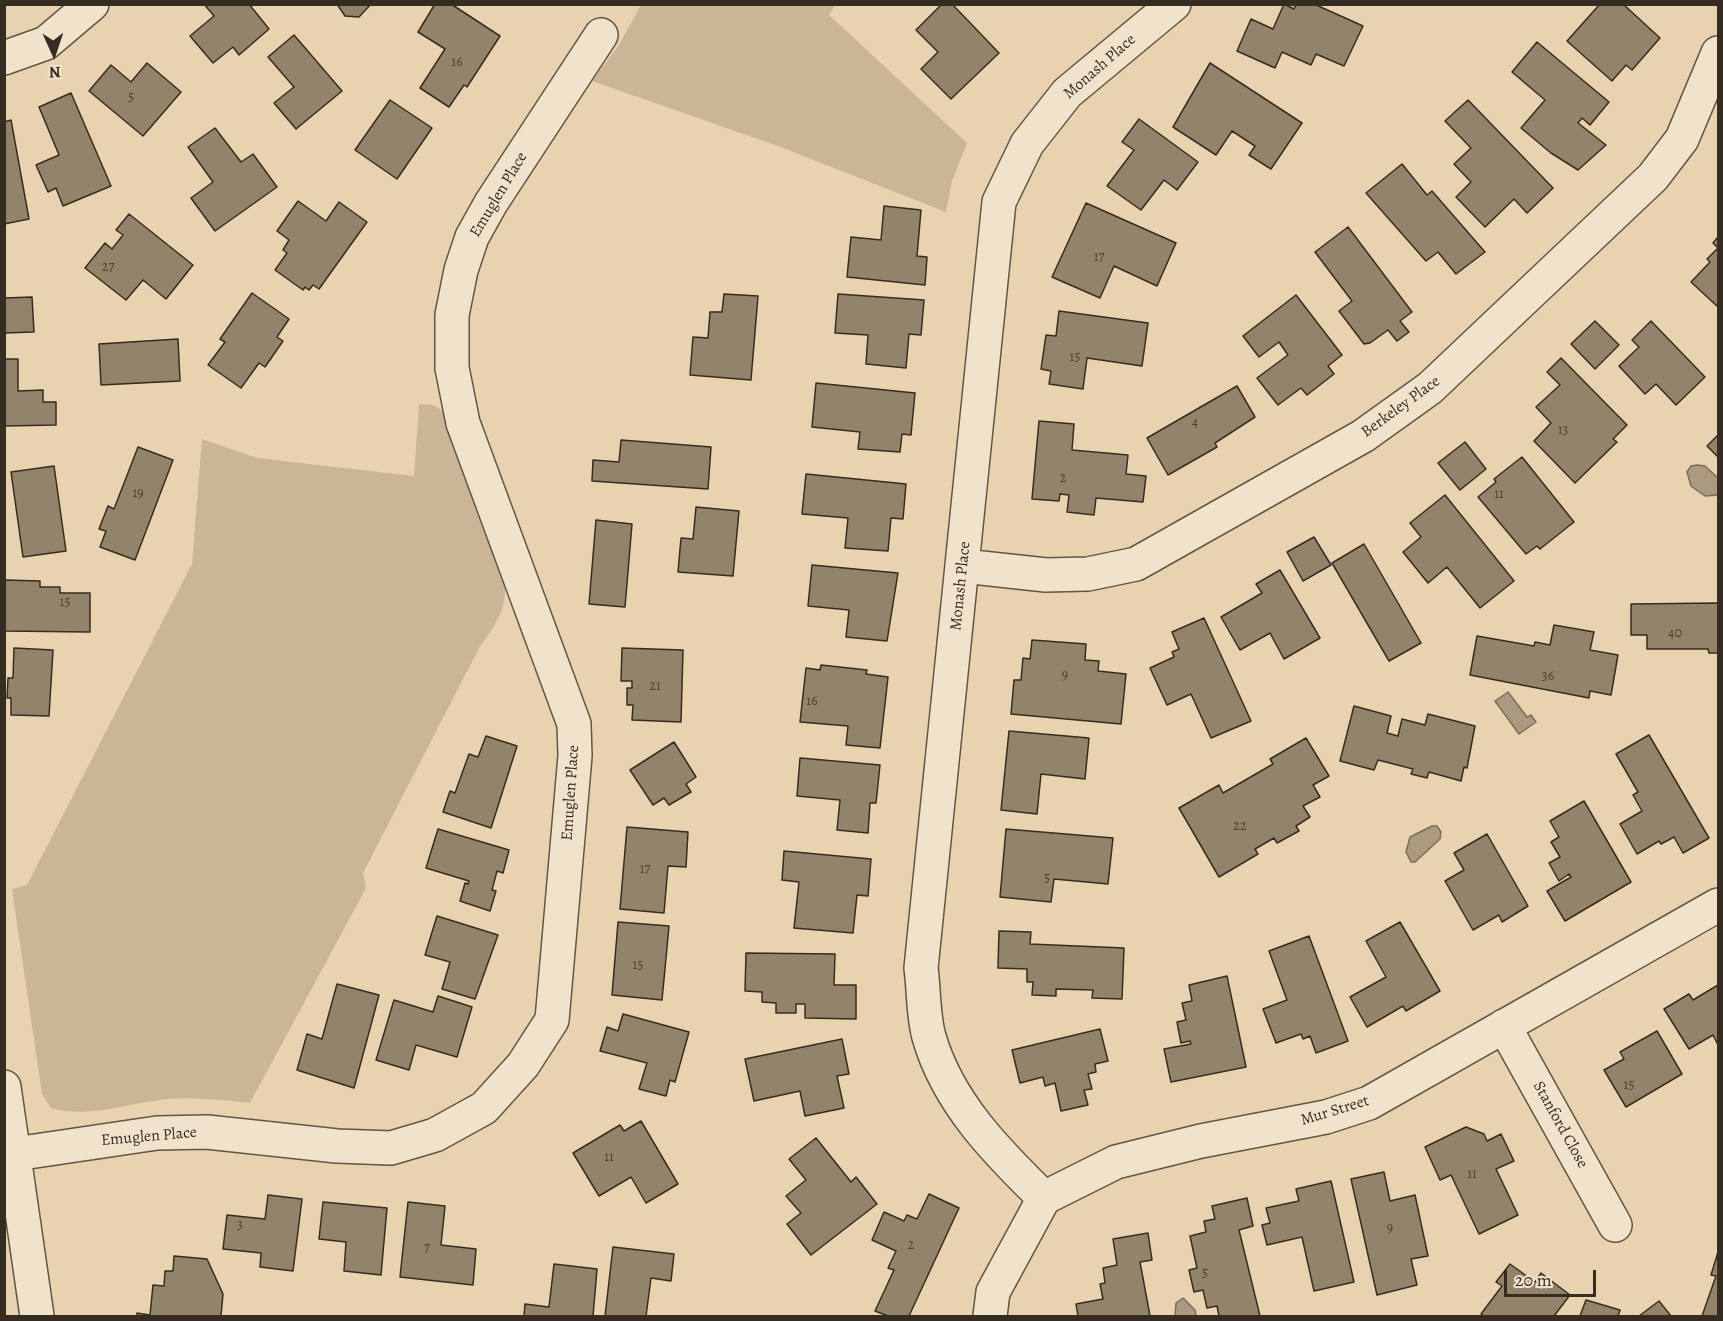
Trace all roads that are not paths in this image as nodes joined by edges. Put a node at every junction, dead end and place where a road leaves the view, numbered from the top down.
1 (92, 4) edge
2 (1174, 4) edge
3 (602, 36) dead end
4 (1719, 53) edge
5 (4, 58) edge
6 (963, 566) junction
7 (1719, 905) edge
8 (1504, 1026) junction
9 (4, 1087) edge
10 (15, 1154) junction
11 (1044, 1198) junction
12 (1615, 1225) dead end
13 (37, 1317) edge
14 (990, 1317) edge

1 - 5 street
2 - 6 street, Monash Place
3 - 10 street, Emuglen Place
4 - 6 street, Berkeley Place
6 - 11 street, Monash Place
7 - 8 street, Mur Street
8 - 11 street, Mur Street
8 - 12 street, Stanford Close
9 - 10 street
10 - 13 street
11 - 14 street

